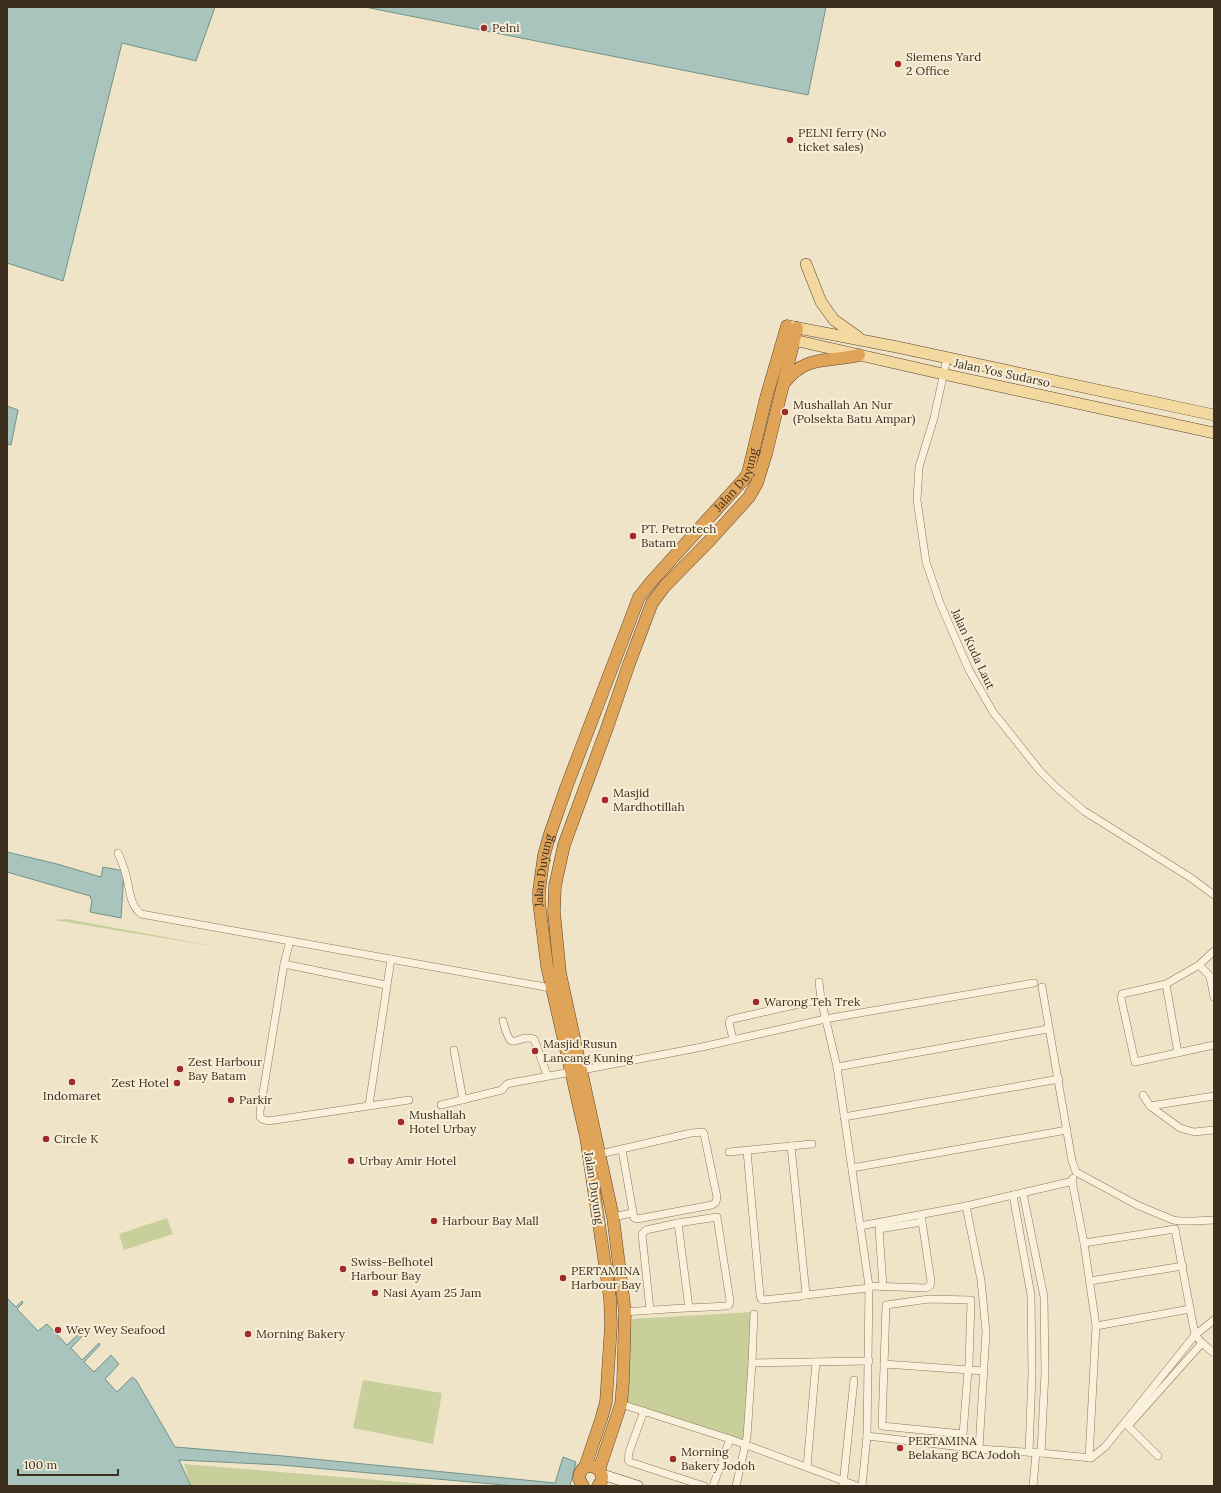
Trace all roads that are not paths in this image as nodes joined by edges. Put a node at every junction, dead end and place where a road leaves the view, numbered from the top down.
1 (806, 264) dead end
2 (791, 333) junction
3 (862, 340) junction
4 (859, 355) junction
5 (947, 358) junction
6 (943, 374) junction
7 (783, 386) junction
8 (1214, 415) edge
9 (1214, 432) edge
10 (566, 788) junction
11 (582, 794) junction
12 (118, 853) dead end
13 (1214, 895) edge
14 (290, 941) junction
15 (1214, 951) edge
16 (391, 959) junction
17 (284, 964) junction
18 (1199, 965) junction
19 (1212, 978) edge
20 (819, 982) dead end
21 (1034, 982) dead end
22 (1166, 984) junction
23 (386, 985) junction
24 (1042, 987) dead end
25 (551, 988) junction
26 (1214, 997) edge
27 (821, 999) junction
28 (825, 1019) junction
29 (503, 1022) dead end
30 (1048, 1029) junction
31 (733, 1039) junction
32 (1214, 1045) edge
33 (454, 1050) dead end
34 (1178, 1053) junction
35 (837, 1067) junction
36 (577, 1071) junction
37 (547, 1075) junction
38 (1058, 1079) junction
39 (1143, 1095) dead end
40 (1214, 1096) edge
41 (409, 1100) dead end
42 (463, 1100) junction
43 (369, 1105) junction
44 (442, 1105) dead end
45 (1150, 1106) junction
46 (844, 1117) junction
47 (1067, 1130) junction
48 (1214, 1130) edge
49 (812, 1144) dead end
50 (791, 1146) junction
51 (622, 1150) junction
52 (746, 1151) junction
53 (729, 1152) dead end
54 (600, 1154) junction
55 (852, 1168) junction
56 (1076, 1172) junction
57 (1072, 1181) junction
58 (1022, 1193) junction
59 (1013, 1196) junction
60 (966, 1206) junction
61 (598, 1210) junction
62 (612, 1212) junction
63 (632, 1213) junction
64 (921, 1218) junction
65 (1214, 1220) edge
66 (678, 1223) junction
67 (860, 1226) junction
68 (1084, 1243) junction
69 (1183, 1266) junction
70 (1090, 1281) junction
71 (869, 1287) junction
72 (883, 1287) junction
73 (806, 1295) junction
74 (689, 1308) junction
75 (1190, 1309) junction
76 (650, 1310) junction
77 (625, 1312) junction
78 (754, 1314) dead end
79 (1214, 1320) edge
80 (1096, 1326) junction
81 (1195, 1335) junction
82 (1202, 1343) junction
83 (1214, 1353) edge
84 (869, 1361) junction
85 (816, 1362) junction
86 (752, 1363) junction
87 (884, 1364) junction
88 (968, 1370) junction
89 (984, 1371) junction
90 (854, 1380) dead end
91 (621, 1404) junction
92 (644, 1411) junction
93 (1126, 1424) junction
94 (941, 1432) junction
95 (963, 1434) junction
96 (867, 1436) junction
97 (730, 1439) junction
98 (938, 1444) junction
99 (745, 1445) junction
100 (962, 1447) junction
101 (979, 1449) junction
102 (1036, 1453) junction
103 (1158, 1456) dead end
104 (1089, 1458) junction
105 (585, 1467) junction
106 (807, 1467) junction
107 (600, 1472) junction
108 (844, 1484) edge
109 (581, 1485) edge
110 (598, 1486) edge
111 (638, 1486) edge
112 (704, 1486) edge
113 (713, 1486) edge
114 (736, 1486) edge
115 (857, 1486) edge
116 (862, 1486) edge
117 (1033, 1486) edge

1 - 3 main road
2 - 3 main road, Jalan Yos Sudarso
2 - 4 main road, Jalan Yos Sudarso
2 - 7 highway, Jalan Duyung
2 - 10 highway, Jalan Duyung
3 - 5 main road, Jalan Yos Sudarso
4 - 6 main road, Jalan Yos Sudarso
4 - 7 highway
5 - 6 street, Jalan Kuda Laut
5 - 8 main road, Jalan Yos Sudarso
6 - 9 main road, Jalan Yos Sudarso
6 - 13 street, Jalan Kuda Laut
7 - 11 highway, Jalan Duyung
10 - 11 highway
10 - 25 highway, Jalan Duyung
11 - 36 highway, Jalan Duyung
12 - 14 street
14 - 16 street
14 - 17 street
15 - 18 street
16 - 23 street
16 - 25 street
17 - 23 street
17 - 43 street
18 - 19 street
18 - 22 street
19 - 26 street
20 - 27 street
21 - 28 street
22 - 34 street
22 - 34 street
23 - 43 street
24 - 30 street
25 - 36 highway, Jalan Duyung
27 - 28 street
27 - 31 street
28 - 31 street
28 - 35 street
29 - 37 street
30 - 35 street
30 - 38 street
31 - 36 street
32 - 34 street
33 - 42 street
35 - 46 street
36 - 37 street
36 - 54 highway, Jalan Duyung
36 - 61 highway, Jalan Duyung
37 - 42 street
38 - 46 street
38 - 47 street
39 - 45 street
40 - 45 street
41 - 43 street
42 - 44 street
45 - 48 street
46 - 55 street
47 - 55 street
47 - 56 street
49 - 50 street
50 - 52 street
50 - 73 street
51 - 54 street
51 - 63 street
51 - 63 street
52 - 53 street
52 - 73 street
54 - 62 highway, Jalan Duyung
55 - 67 street
56 - 57 street
56 - 65 street
57 - 58 street
57 - 68 street
58 - 59 street
58 - 102 street
59 - 60 street
59 - 102 street
60 - 64 street
60 - 89 street
61 - 62 highway
61 - 105 highway, Jalan Duyung
62 - 63 street
62 - 77 highway, Jalan Duyung
64 - 67 street
64 - 72 street
64 - 72 street
66 - 74 street
66 - 74 street
66 - 76 street
67 - 71 street
68 - 69 street
68 - 70 street
69 - 70 street
69 - 75 street
70 - 80 street
71 - 72 street
71 - 73 street
71 - 84 street
74 - 76 street
75 - 80 street
75 - 81 street
76 - 77 street
77 - 91 highway, Jalan Duyung
78 - 86 street
79 - 81 street
80 - 104 street
81 - 82 street
81 - 93 street
82 - 83 street
82 - 93 street
84 - 85 street
84 - 96 street
85 - 86 street
85 - 106 street
86 - 99 street
87 - 88 street
87 - 88 street
87 - 94 street
88 - 89 street
88 - 95 street
89 - 101 street
90 - 108 street
91 - 92 street
91 - 107 highway, Jalan Duyung
92 - 97 street
92 - 112 street
93 - 103 street
93 - 104 street
94 - 95 street
94 - 98 street
95 - 100 street
96 - 98 street
96 - 116 street
97 - 99 street
97 - 113 street
98 - 100 street
99 - 106 street
99 - 114 street
100 - 101 street
101 - 102 street
102 - 104 street
102 - 117 street
105 - 107 highway
105 - 109 highway, Jalan Duyung
106 - 108 street
107 - 110 highway, Jalan Duyung
107 - 111 main road
108 - 115 street

